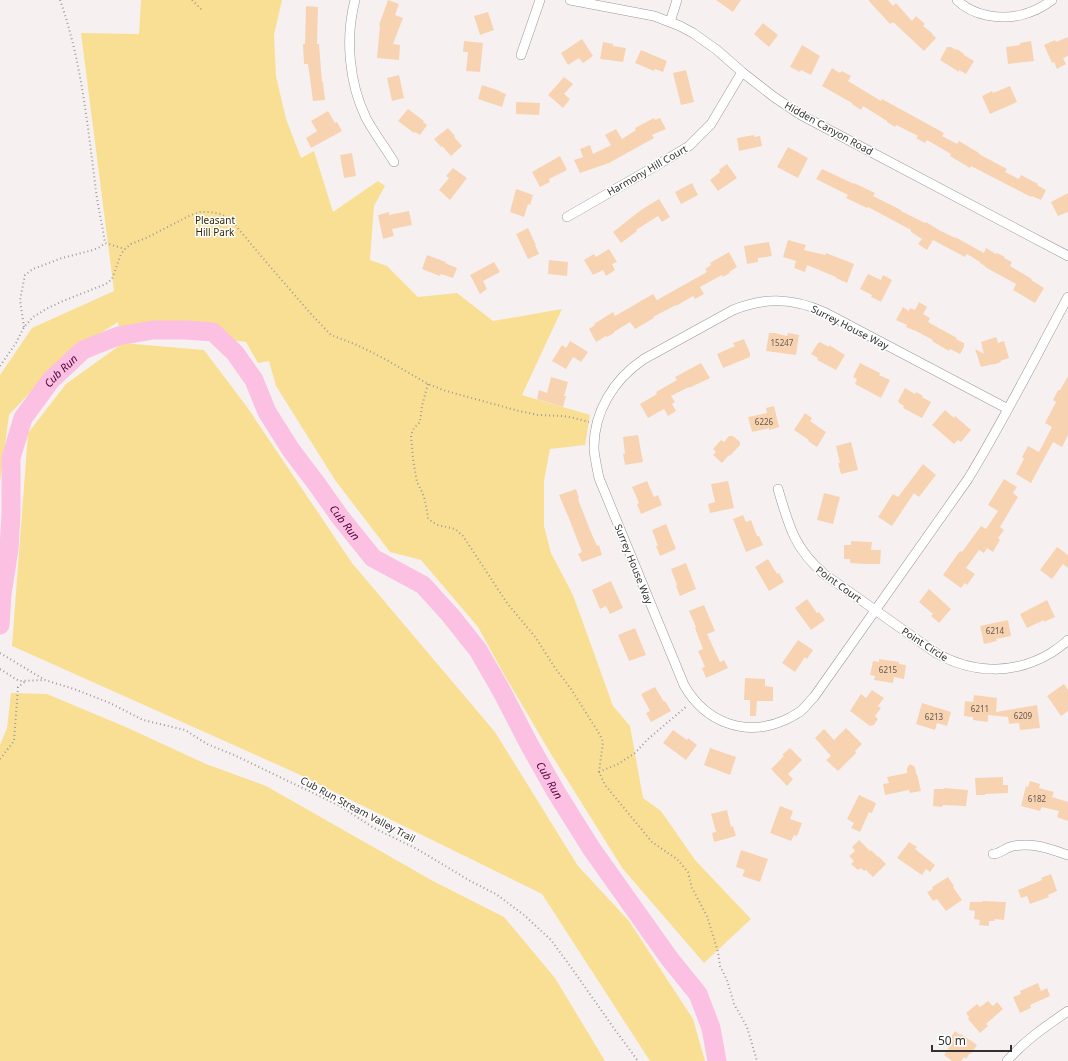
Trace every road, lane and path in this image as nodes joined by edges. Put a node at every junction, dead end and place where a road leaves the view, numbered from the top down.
1 (60, 0) edge
2 (192, 0) edge
3 (355, 0) edge
4 (540, 0) edge
5 (570, 0) edge
6 (677, 0) edge
7 (957, 0) edge
8 (1052, 0) edge
9 (203, 11) dead end
10 (670, 22) junction
11 (521, 55) dead end
12 (742, 72) junction
13 (394, 162) dead end
14 (566, 217) dead end
15 (105, 243) junction
16 (125, 249) junction
17 (1068, 256) edge
18 (1068, 297) edge
19 (24, 328) junction
20 (0, 366) edge
21 (428, 384) junction
22 (1008, 409) junction
23 (597, 424) junction
24 (778, 489) dead end
25 (875, 610) junction
26 (1068, 640) edge
27 (0, 653) edge
28 (0, 669) edge
29 (45, 680) junction
30 (26, 681) junction
31 (695, 700) junction
32 (0, 758) edge
33 (599, 772) junction
34 (993, 854) dead end
35 (1068, 855) edge
36 (1068, 1011) edge
37 (638, 1061) edge
38 (757, 1061) edge
39 (1006, 1061) edge

1 - 15 path
2 - 9 path
3 - 13 street
4 - 11 street
5 - 10 street, Hidden Canyon Road
6 - 10 street
7 - 8 street
10 - 12 street, Hidden Canyon Road
12 - 14 street, Harmony Hill Court
12 - 17 street, Hidden Canyon Road
15 - 16 path
15 - 19 path
16 - 19 path
16 - 21 path
18 - 22 street, Surrey House Way
19 - 20 path
21 - 23 path
21 - 33 path
22 - 23 street, Surrey House Way
22 - 25 street, Surrey House Way
23 - 31 street, Surrey House Way
24 - 25 street, Point Court
25 - 26 street, Point Circle
25 - 31 street, Surrey House Way
27 - 29 path, Cub Run Stream Valley Trail
28 - 30 path
29 - 30 path
29 - 37 path, Cub Run Stream Valley Trail
30 - 32 path
31 - 33 path
33 - 38 path
34 - 35 street
36 - 39 street

